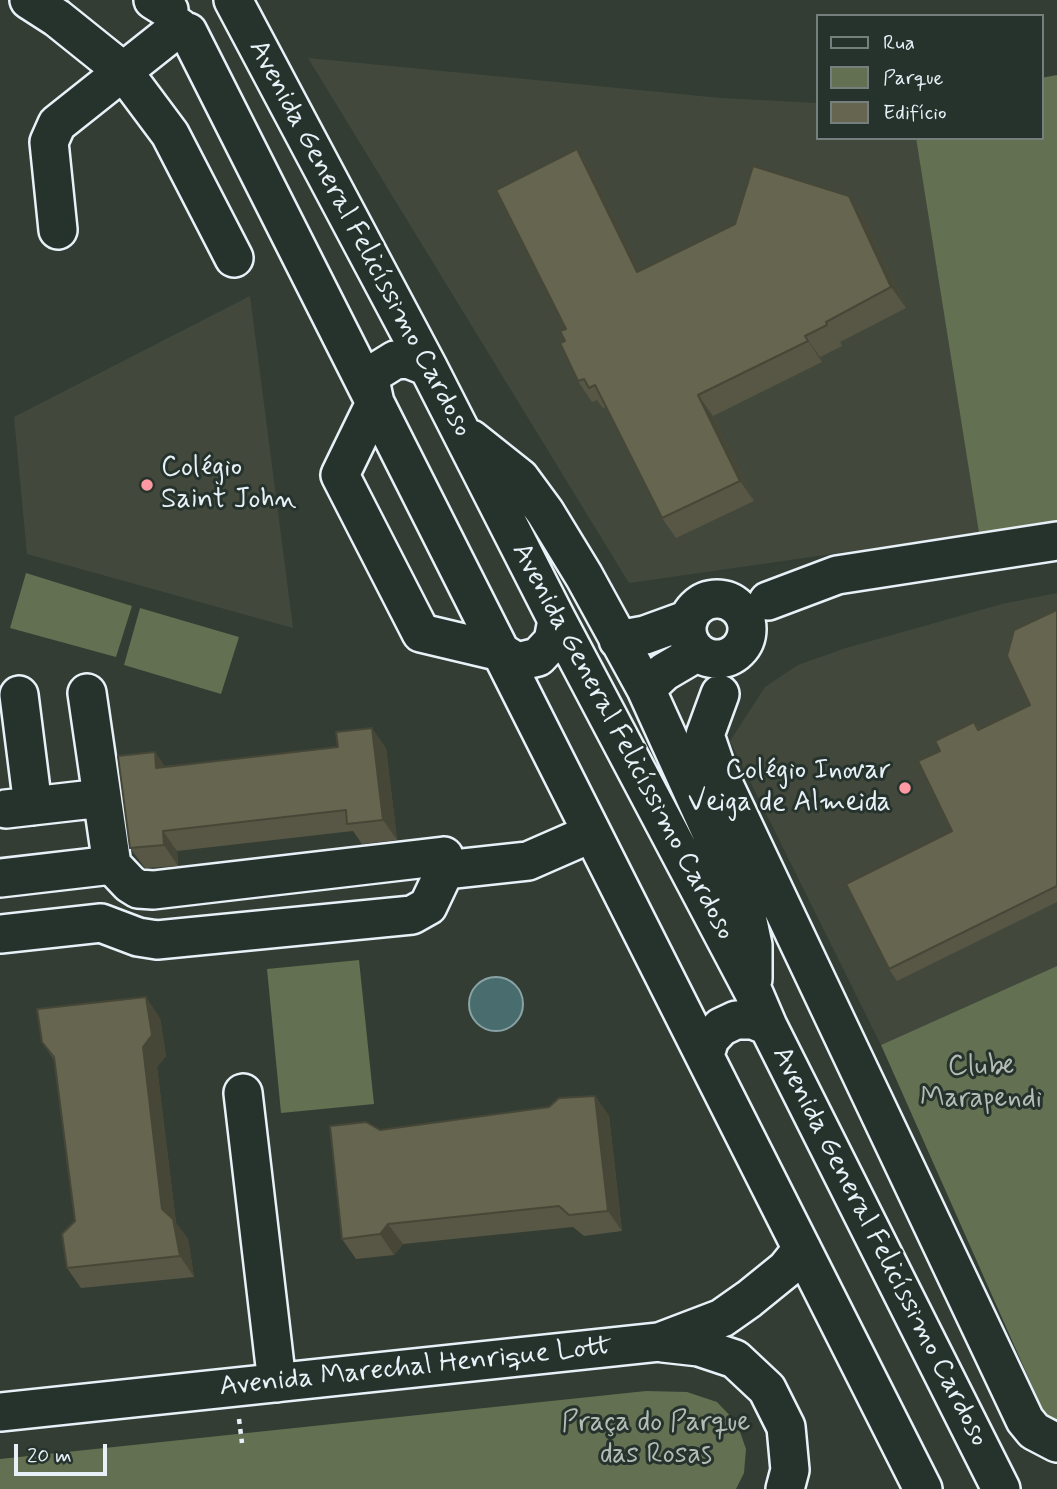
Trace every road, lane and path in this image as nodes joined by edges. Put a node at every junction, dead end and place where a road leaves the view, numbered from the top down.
1 (29, 0) edge
2 (231, 0) edge
3 (172, 14) edge
4 (123, 71) junction
5 (58, 230) dead end
6 (233, 258) dead end
7 (428, 367) junction
8 (375, 403) junction
9 (461, 431) junction
10 (1057, 541) edge
11 (768, 601) junction
12 (557, 620) junction
13 (618, 640) junction
14 (717, 641) junction
15 (501, 652) junction
16 (646, 689) junction
17 (87, 693) dead end
18 (19, 695) dead end
19 (102, 798) junction
20 (592, 833) junction
21 (112, 865) junction
22 (445, 870) junction
23 (0, 878) edge
24 (0, 934) edge
25 (753, 991) junction
26 (768, 1026) junction
27 (705, 1055) junction
28 (243, 1093) dead end
29 (803, 1249) junction
30 (659, 1342) junction
31 (278, 1383) junction
32 (0, 1412) edge
33 (1051, 1436) edge
34 (785, 1489) edge
35 (923, 1489) edge
36 (1001, 1489) edge

1 - 4 street
2 - 3 street
2 - 7 street, Avenida General Felicíssimo Cardoso
3 - 4 street
3 - 8 street, Avenida General Felicíssimo Cardoso
4 - 5 street
4 - 6 street
7 - 8 street
7 - 9 street, Avenida General Felicíssimo Cardoso
8 - 15 street, Avenida General Felicíssimo Cardoso
8 - 15 street
9 - 12 street, Avenida General Felicíssimo Cardoso
9 - 13 street
10 - 11 street
11 - 14 street
11 - 14 street
12 - 15 street
12 - 25 street, Avenida General Felicíssimo Cardoso
13 - 14 street
13 - 16 street
14 - 16 street
14 - 33 street
15 - 20 street, Avenida General Felicíssimo Cardoso
16 - 25 street
17 - 19 street
18 - 19 street
19 - 21 street
20 - 22 street
20 - 27 street, Avenida General Felicíssimo Cardoso
21 - 22 street
21 - 23 street
22 - 24 street
25 - 26 street, Avenida General Felicíssimo Cardoso
26 - 27 street
26 - 36 street, Avenida General Felicíssimo Cardoso
27 - 29 street, Avenida General Felicíssimo Cardoso
28 - 31 street
29 - 30 street, Avenida Marechal Henrique Lott
29 - 35 street, Avenida General Felicíssimo Cardoso
30 - 31 street, Avenida Marechal Henrique Lott
30 - 34 street
31 - 32 street, Avenida Marechal Henrique Lott

